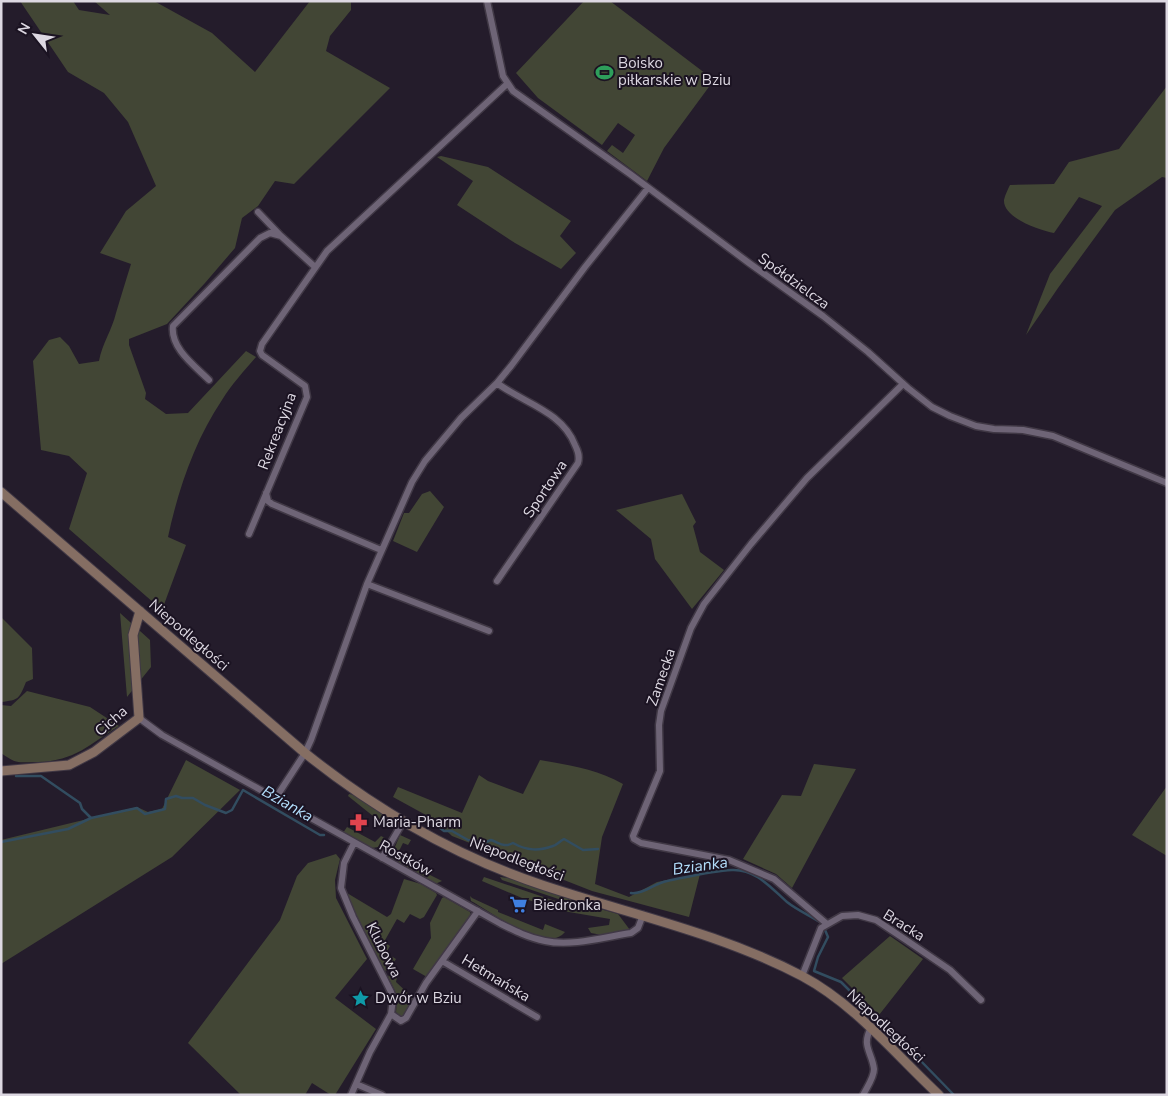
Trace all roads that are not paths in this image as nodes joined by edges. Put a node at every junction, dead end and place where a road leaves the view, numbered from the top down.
1 (487, 1) edge
2 (507, 84) junction
3 (648, 188) junction
4 (258, 212) dead end
5 (281, 236) junction
6 (315, 267) junction
7 (209, 380) dead end
8 (497, 383) junction
9 (903, 384) junction
10 (1167, 482) edge
11 (1, 492) edge
12 (266, 493) junction
13 (249, 534) dead end
14 (381, 550) junction
15 (497, 581) dead end
16 (367, 584) junction
17 (140, 611) junction
18 (489, 631) dead end
19 (139, 718) junction
20 (305, 753) junction
21 (1, 771) edge
22 (275, 799) junction
23 (403, 822) junction
24 (354, 843) junction
25 (382, 858) junction
26 (478, 911) junction
27 (643, 915) junction
28 (827, 924) junction
29 (442, 961) junction
30 (802, 976) junction
31 (980, 1000) dead end
32 (391, 1014) junction
33 (538, 1017) dead end
34 (871, 1028) junction
35 (356, 1084) junction
36 (351, 1095) edge
37 (382, 1095) edge
38 (863, 1095) edge
39 (939, 1095) edge

1 - 2 street
2 - 3 street, Spółdzielcza
2 - 6 street, Rekreacyjna
3 - 8 street
3 - 9 street, Spółdzielcza
4 - 5 street
5 - 6 street
5 - 7 street
6 - 12 street, Rekreacyjna
8 - 14 street
8 - 15 street, Sportowa
9 - 10 street, Spółdzielcza
9 - 28 street, Zamecka
11 - 17 street, Niepodległości
12 - 13 street, Rekreacyjna
12 - 14 street, Rekreacyjna
14 - 16 street
16 - 18 street
16 - 20 street
17 - 19 street, Cicha
17 - 20 street, Niepodległości
19 - 21 street, Cicha
19 - 22 street, Rostków
20 - 22 street
20 - 23 street, Niepodległości
22 - 24 street, Rostków
23 - 25 street
23 - 27 street, Niepodległości
24 - 25 street, Rostków
24 - 32 street, Klubowa
25 - 26 street, Rostków
26 - 27 street, Rostków
26 - 29 street, Hetmańska
27 - 30 street, Niepodległości
28 - 30 street
28 - 31 street, Bracka
29 - 32 street, Hetmańska
29 - 33 street, Hetmańska
30 - 34 street, Niepodległości
32 - 35 street
34 - 38 street
34 - 39 street, Niepodległości
35 - 36 street
35 - 37 street

